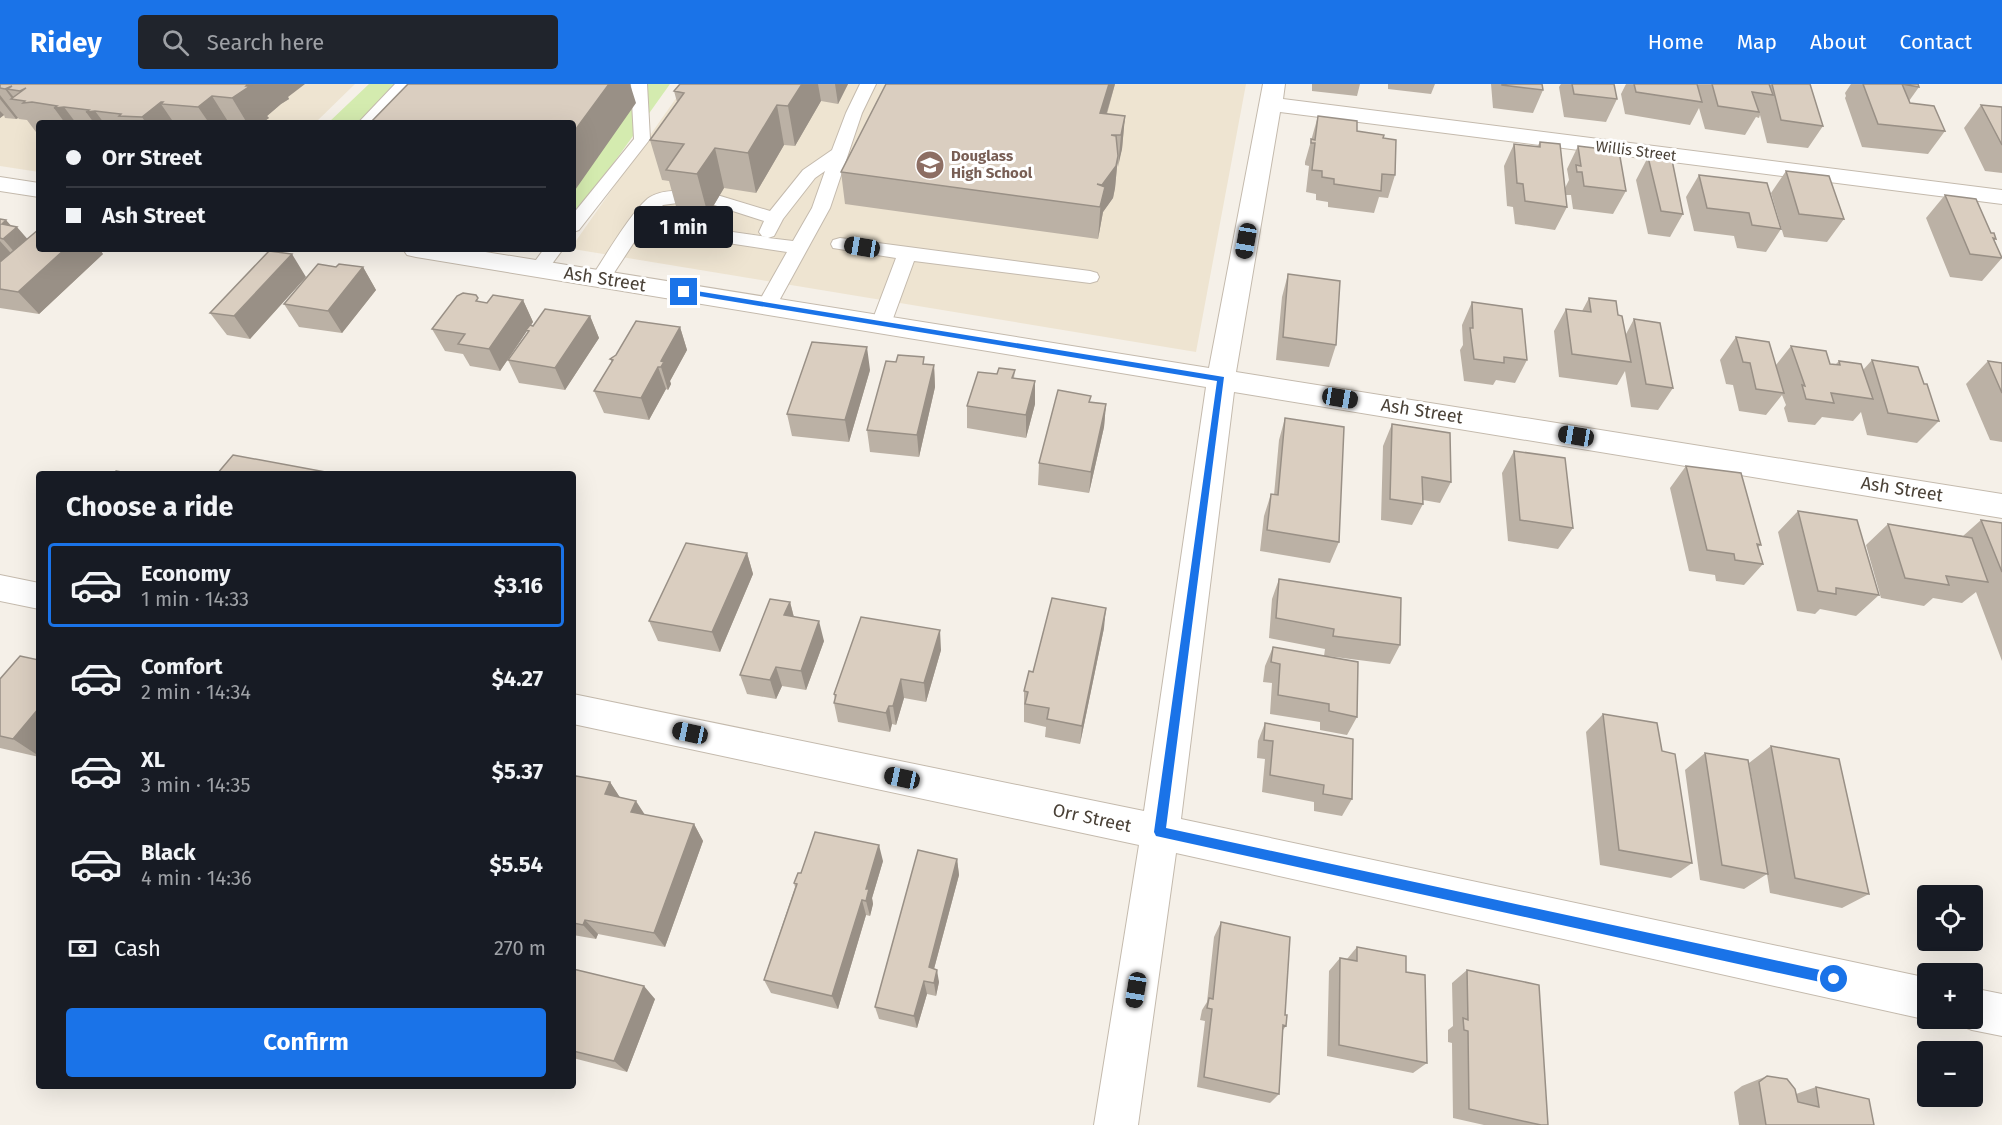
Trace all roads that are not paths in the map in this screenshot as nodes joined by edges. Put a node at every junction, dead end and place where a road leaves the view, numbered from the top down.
1 (404, 84) edge
2 (639, 84) edge
3 (868, 84) edge
4 (1272, 94) edge
5 (369, 120) edge
6 (840, 153) junction
7 (0, 184) edge
8 (36, 190) edge
9 (686, 197) edge
10 (2002, 197) edge
11 (717, 200) dead end
12 (774, 218) junction
13 (576, 221) edge
14 (637, 224) junction
15 (764, 242) junction
16 (840, 244) dead end
17 (799, 248) junction
18 (455, 252) edge
19 (907, 254) junction
20 (547, 259) edge
21 (1090, 277) dead end
22 (601, 278) junction
23 (767, 305) junction
24 (882, 324) junction
25 (1221, 379) junction
26 (2002, 506) edge
27 (0, 588) edge
28 (36, 595) edge
29 (576, 710) edge
30 (1160, 832) junction
31 (1917, 997) edge
32 (1983, 1011) edge
33 (2002, 1015) edge
34 (1116, 1125) edge

1 - 5 lane
2 - 13 lane
3 - 6 lane
4 - 10 street, Willis Street
4 - 25 street
6 - 12 lane
6 - 17 lane
7 - 8 street
9 - 14 lane
11 - 12 lane
12 - 15 lane
14 - 15 lane
14 - 22 lane
15 - 17 lane
16 - 19 lane
17 - 23 lane
18 - 20 street, Ash Street
19 - 21 lane
19 - 24 lane
20 - 22 street, Ash Street
22 - 23 street, Ash Street
23 - 24 street, Ash Street
24 - 25 street, Ash Street
25 - 26 street, Ash Street
25 - 30 street
27 - 28 street
29 - 30 street, Orr Street
30 - 31 street, Orr Street
30 - 34 street
32 - 33 street

